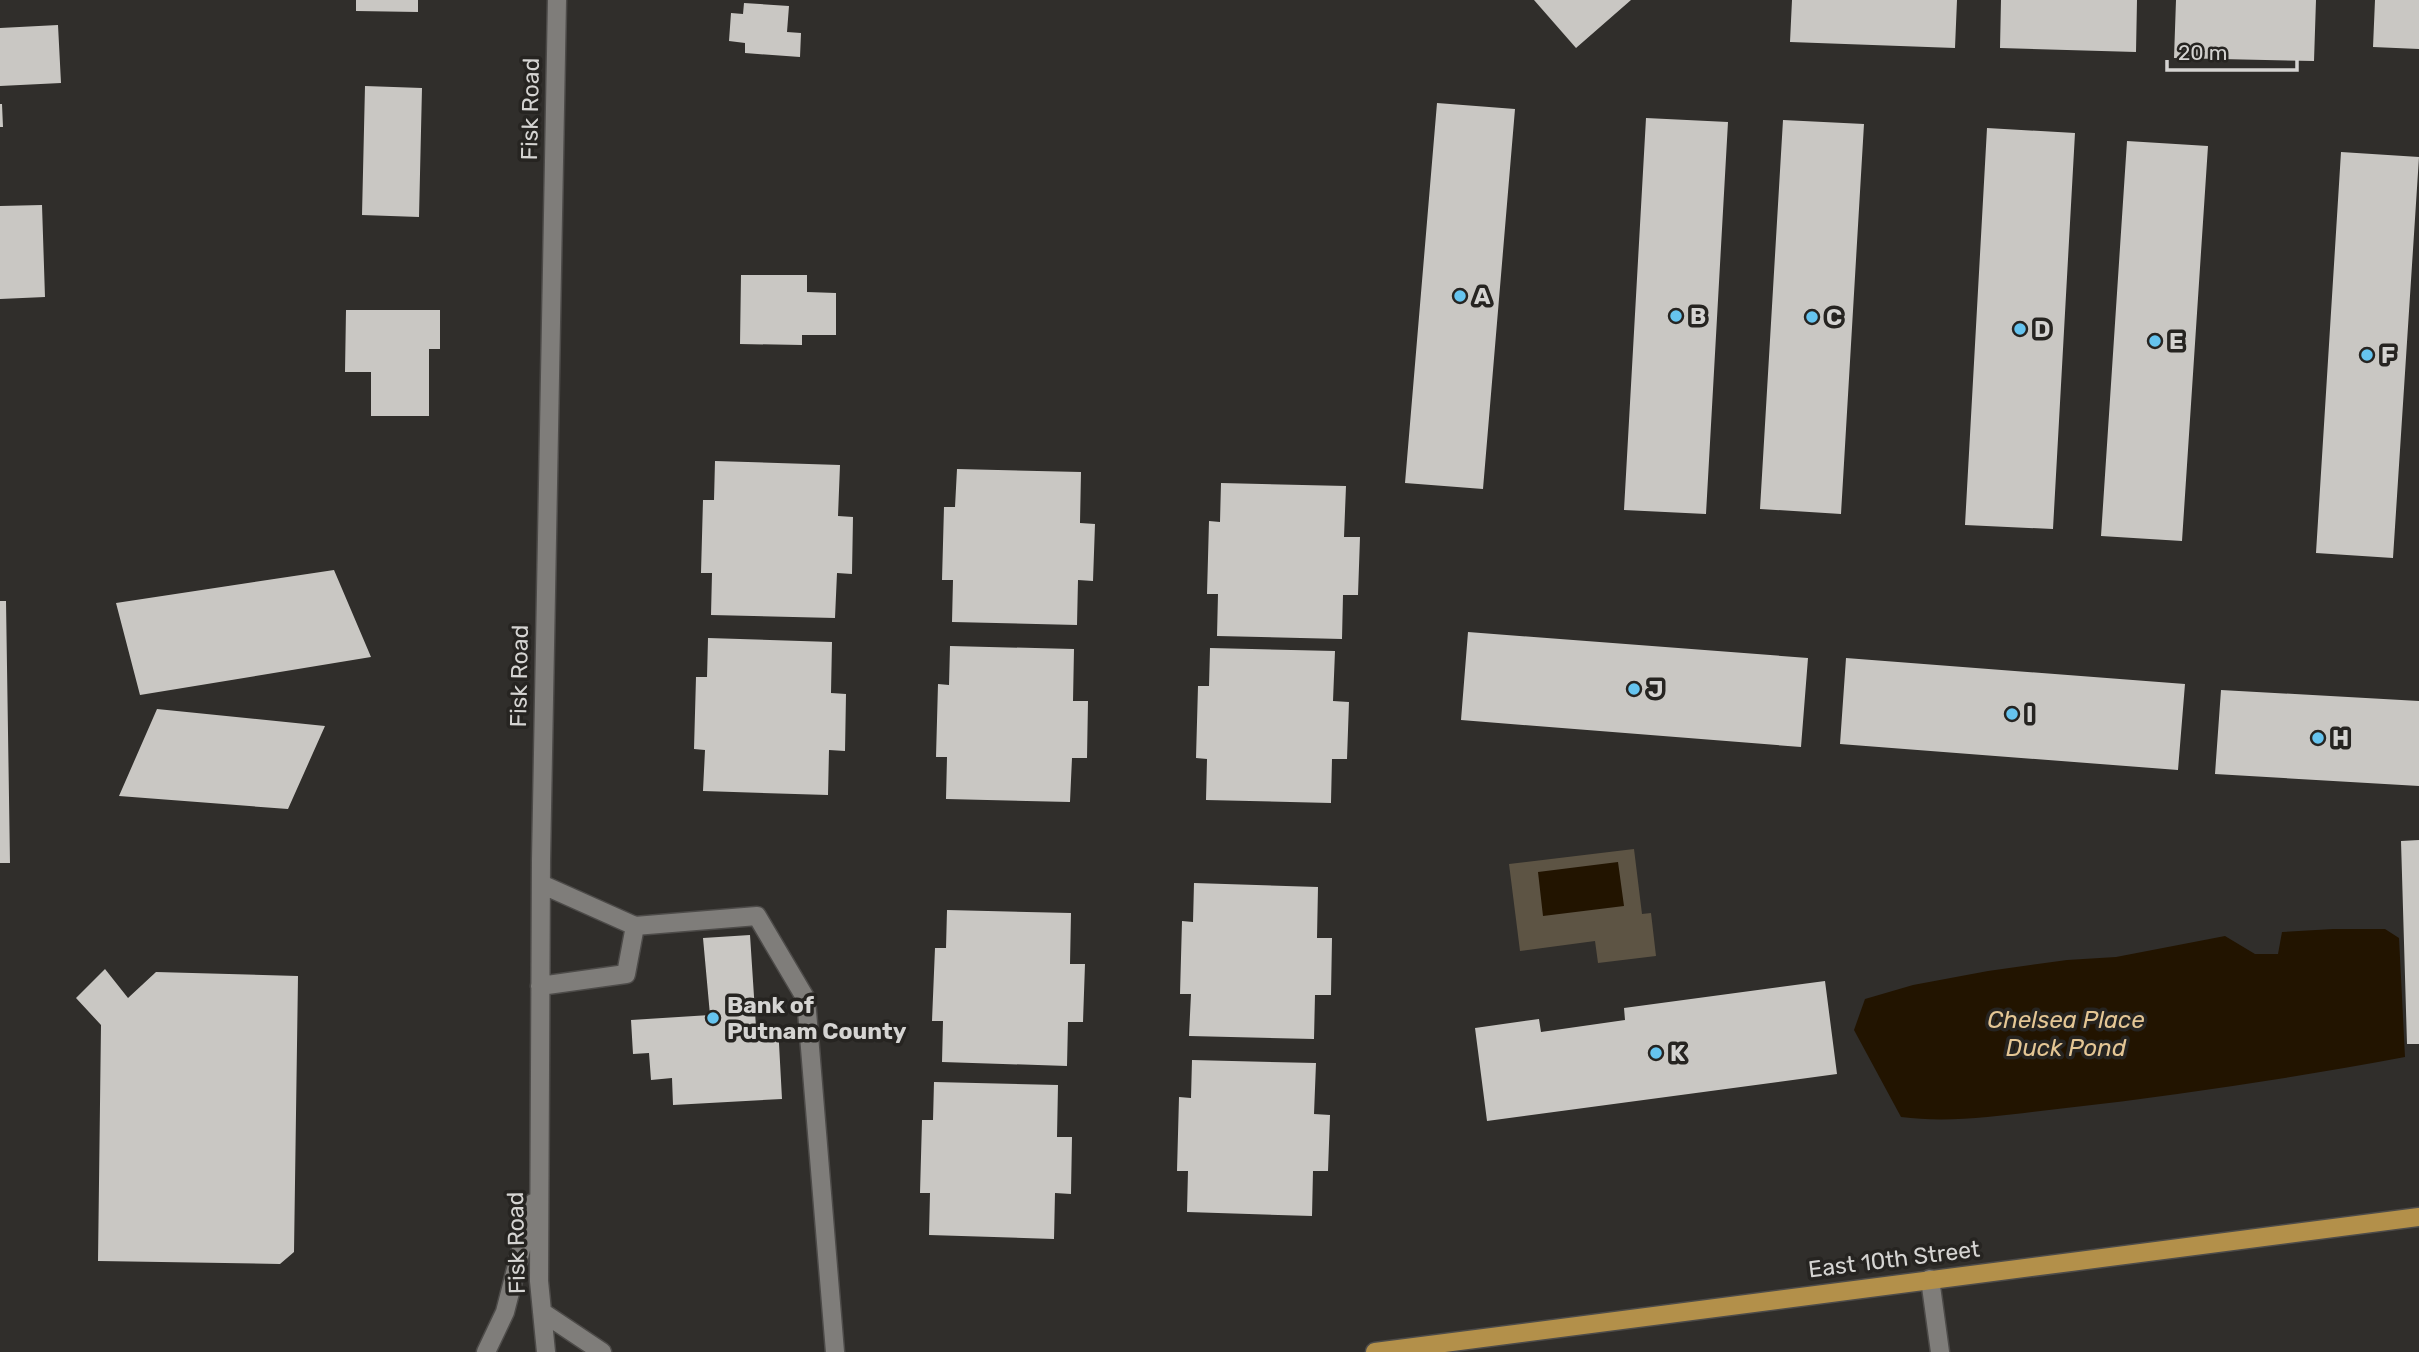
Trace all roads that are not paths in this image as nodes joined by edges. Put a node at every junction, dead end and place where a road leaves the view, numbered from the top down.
1 (556, 0) edge
2 (541, 884) junction
3 (635, 926) junction
4 (540, 986) junction
5 (540, 1176) junction
6 (2419, 1217) edge
7 (1930, 1279) junction
8 (542, 1312) junction
9 (1444, 1347) edge
10 (486, 1352) edge
11 (546, 1352) edge
12 (602, 1352) edge
13 (835, 1352) edge
14 (1376, 1352) edge
15 (1940, 1352) edge

1 - 2 street, Fisk Road
2 - 3 street
2 - 4 street, Fisk Road
3 - 4 street
3 - 13 street
4 - 5 street, Fisk Road
5 - 8 street, Fisk Road
5 - 10 street
6 - 7 main road, East 10th Street
7 - 9 main road, East 10th Street
7 - 15 street
8 - 11 street, Fisk Road
8 - 12 street
9 - 14 main road, East 10th Street

